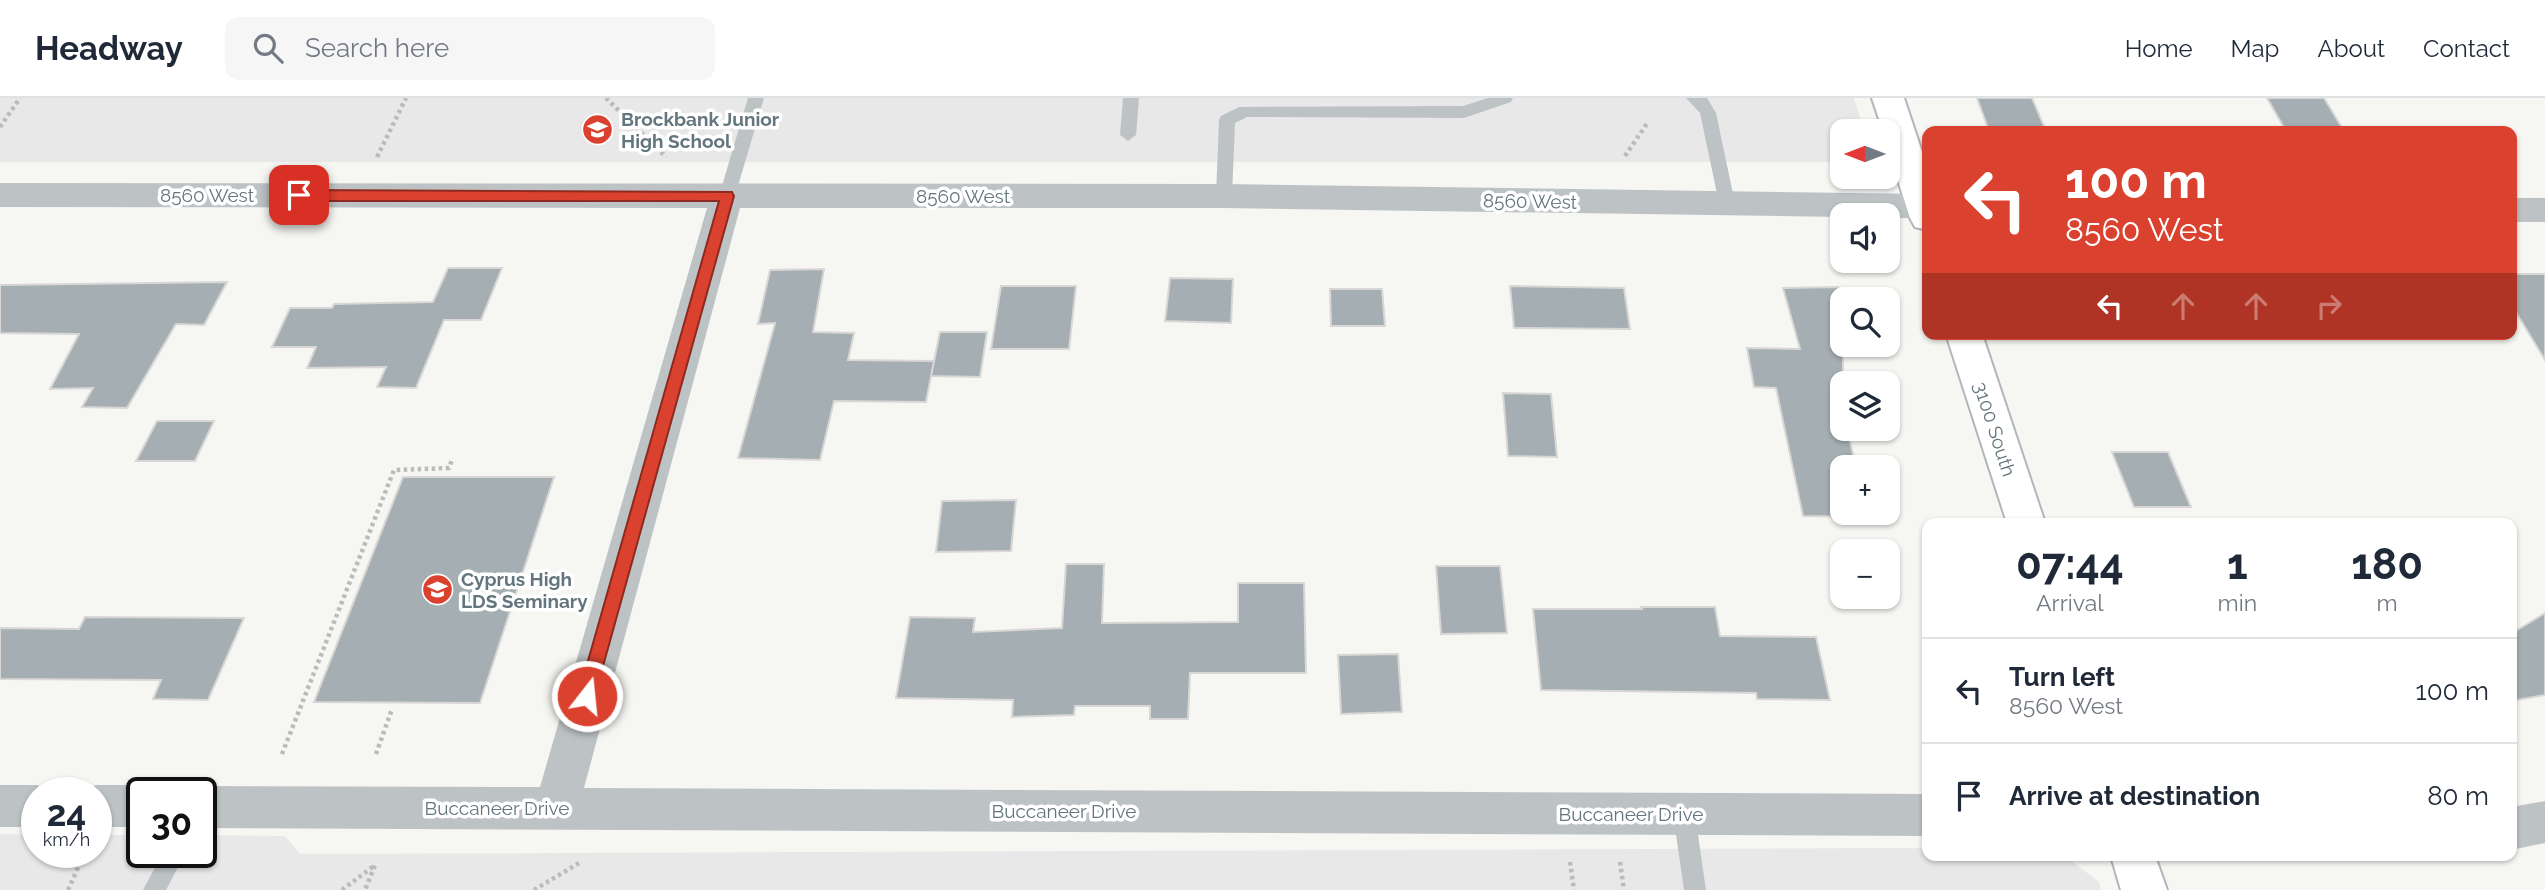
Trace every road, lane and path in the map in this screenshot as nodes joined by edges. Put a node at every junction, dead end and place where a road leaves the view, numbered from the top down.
1 (20, 98) edge
2 (406, 98) edge
3 (607, 98) edge
4 (756, 98) edge
5 (1131, 98) edge
6 (1505, 98) edge
7 (1694, 98) edge
8 (1888, 98) edge
9 (1648, 122) dead end
10 (0, 127) edge
11 (1128, 135) dead end
12 (1625, 156) dead end
13 (377, 157) dead end
14 (666, 157) dead end
15 (0, 195) edge
16 (727, 196) junction
17 (1224, 196) junction
18 (1922, 201) edge
19 (1727, 203) junction
20 (1922, 210) edge
21 (2517, 210) edge
22 (2545, 210) edge
23 (1966, 340) edge
24 (452, 460) dead end
25 (2024, 518) edge
26 (392, 709) dead end
27 (282, 754) dead end
28 (376, 754) dead end
29 (0, 806) edge
30 (21, 806) edge
31 (217, 807) edge
32 (556, 808) junction
33 (1684, 814) junction
34 (1922, 815) edge
35 (2545, 822) edge
36 (2517, 828) edge
37 (2135, 861) edge
38 (1570, 862) dead end
39 (1620, 862) dead end
40 (579, 863) dead end
41 (78, 868) edge
42 (166, 868) edge
43 (68, 890) edge
44 (154, 890) edge
45 (342, 890) edge
46 (365, 890) edge
47 (534, 890) edge
48 (1574, 890) edge
49 (1624, 890) edge
50 (1695, 890) edge
51 (2144, 890) edge

1 - 10 path
2 - 13 path
3 - 14 path
4 - 16 lane
5 - 11 lane
6 - 17 lane
7 - 19 lane
8 - 18 street
9 - 12 path
15 - 16 street, 8560 West
16 - 17 street, 8560 West
16 - 32 street
17 - 19 street, 8560 West
19 - 20 street, 8560 West
21 - 22 street
23 - 25 street, 3100 South
24 - 27 path
26 - 28 path
29 - 30 street
31 - 32 street, Buccaneer Drive
32 - 33 street, Buccaneer Drive
33 - 34 street, Buccaneer Drive
33 - 50 lane
35 - 36 street
37 - 51 street
38 - 48 path
39 - 49 path
40 - 47 path
41 - 43 path
42 - 44 lane
45 - 46 path

